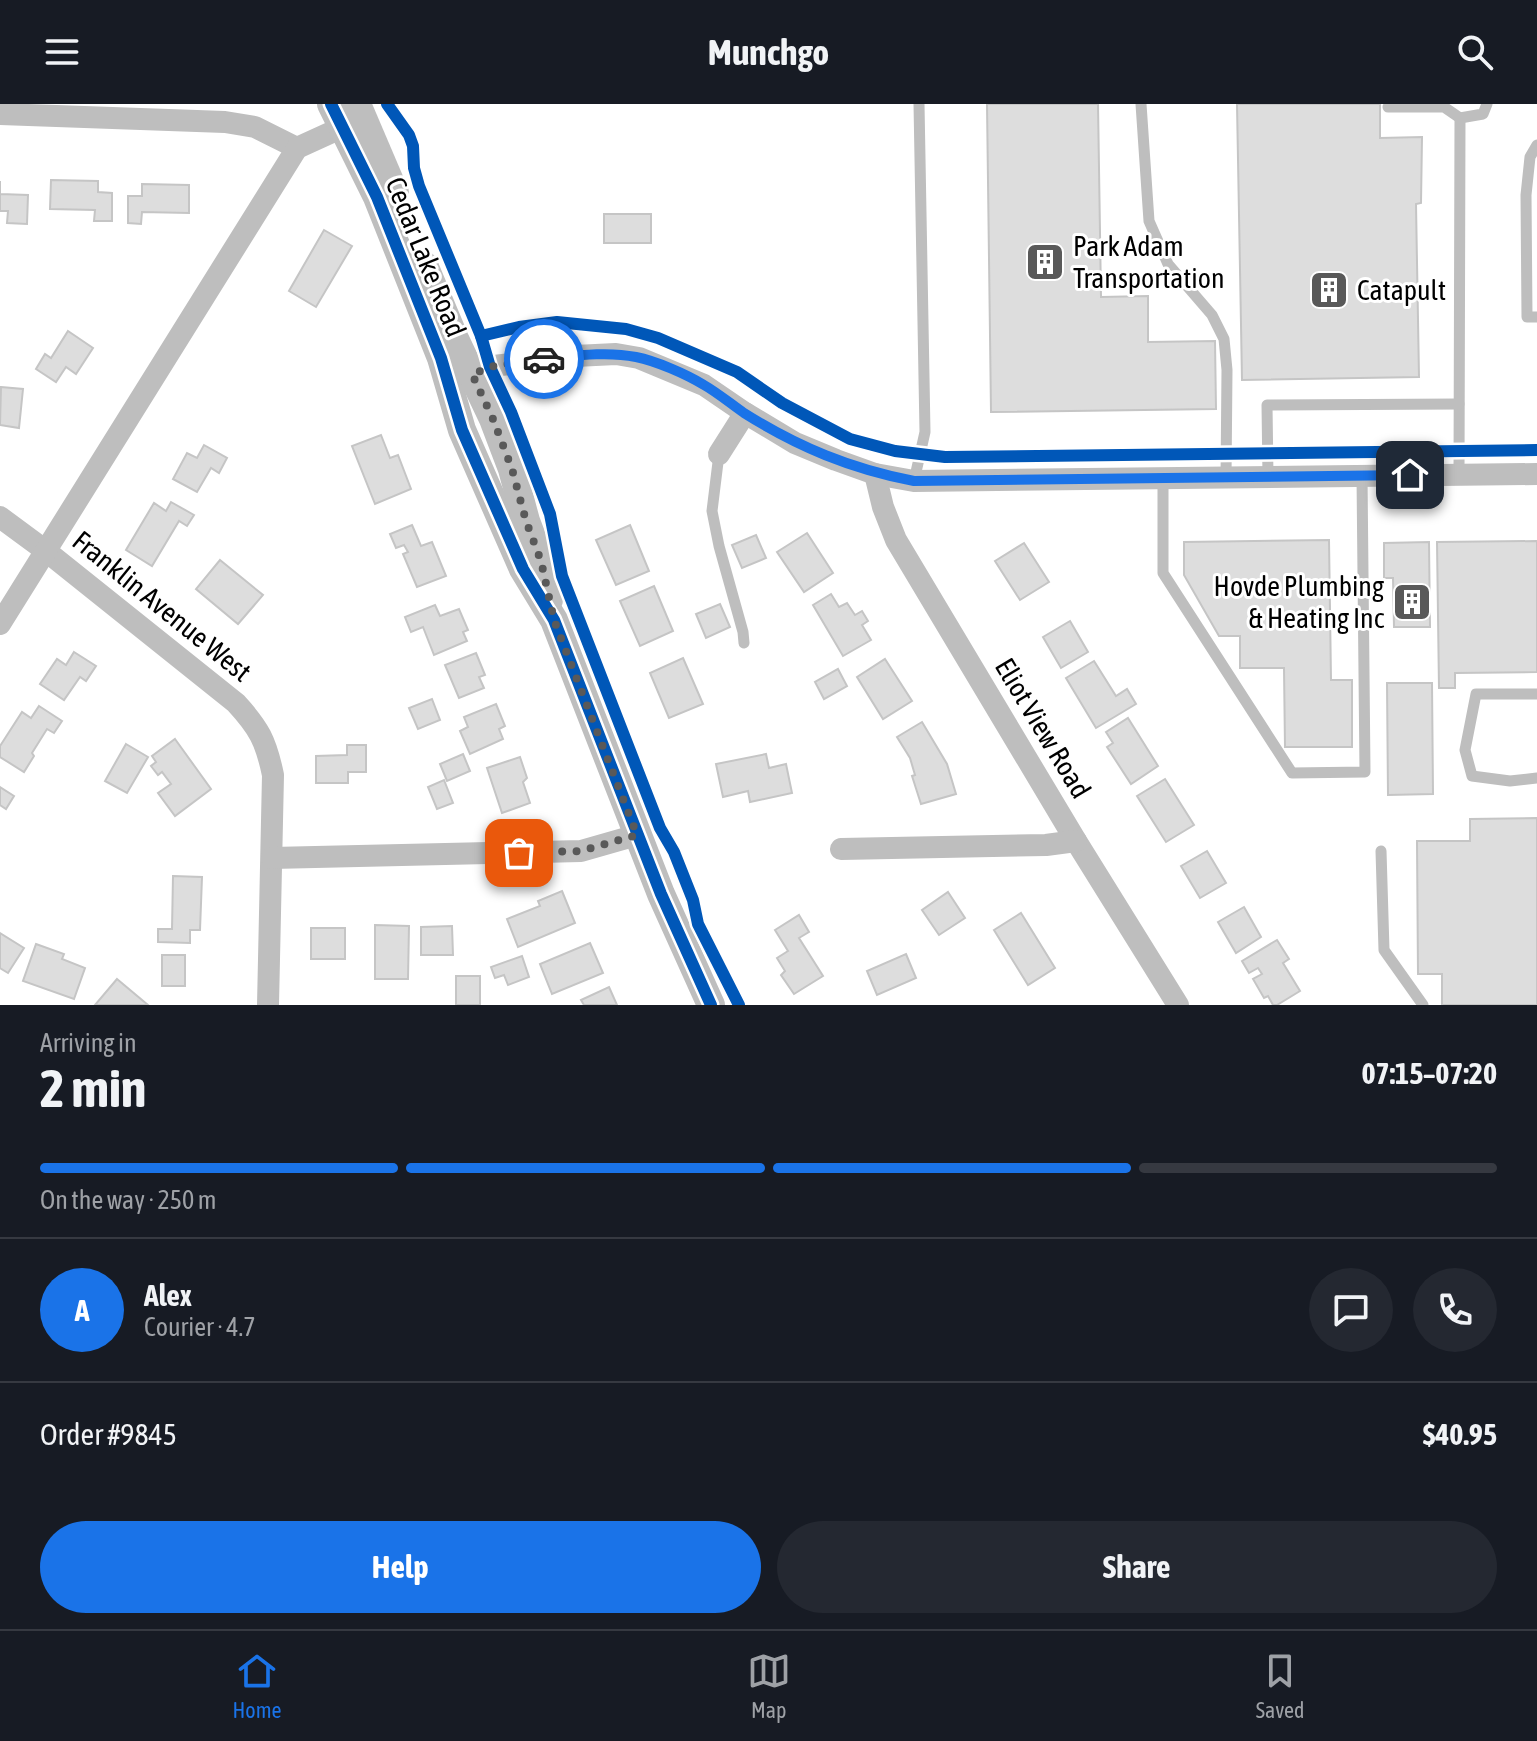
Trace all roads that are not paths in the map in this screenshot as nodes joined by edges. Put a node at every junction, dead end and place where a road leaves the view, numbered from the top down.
1 (919, 104) edge
2 (1141, 104) edge
3 (1487, 104) edge
4 (1388, 107) dead end
5 (349, 113) edge
6 (0, 114) edge
7 (1460, 118) junction
8 (1537, 145) edge
9 (297, 148) junction
10 (1537, 317) edge
11 (460, 378) junction
12 (1459, 404) junction
13 (745, 413) junction
14 (719, 454) joint
15 (875, 474) junction
16 (1537, 474) edge
17 (1459, 475) junction
18 (1362, 476) junction
19 (1268, 477) junction
20 (1163, 478) junction
21 (1226, 478) junction
22 (914, 481) junction
23 (0, 517) edge
24 (46, 551) junction
25 (0, 624) edge
26 (744, 643) dead end
27 (1537, 694) edge
28 (1537, 778) edge
29 (637, 835) junction
30 (1076, 841) junction
31 (841, 849) dead end
32 (1381, 851) dead end
33 (272, 858) junction
34 (268, 1005) edge
35 (711, 1005) edge
36 (1178, 1005) edge
37 (1423, 1005) edge

1 - 22 lane
2 - 21 lane
3 - 7 lane
4 - 7 lane
5 - 9 street
5 - 11 street, Cedar Lake Road
6 - 9 street
7 - 12 lane
8 - 10 lane
9 - 24 street, Franklin Avenue West
11 - 13 street
11 - 29 street, Cedar Lake Road
12 - 17 lane
12 - 19 lane
13 - 14 street
13 - 15 street
14 - 26 lane
15 - 22 street
15 - 30 street, Eliot View Road
16 - 17 street
17 - 18 street
18 - 19 street
18 - 20 lane
19 - 21 street
20 - 21 street
20 - 22 street
23 - 24 street
24 - 25 street
24 - 33 street, Franklin Avenue West
27 - 28 lane
29 - 33 street
29 - 35 street, Cedar Lake Road
30 - 31 street
30 - 36 street, Eliot View Road
32 - 37 lane
33 - 34 street, Franklin Avenue West

